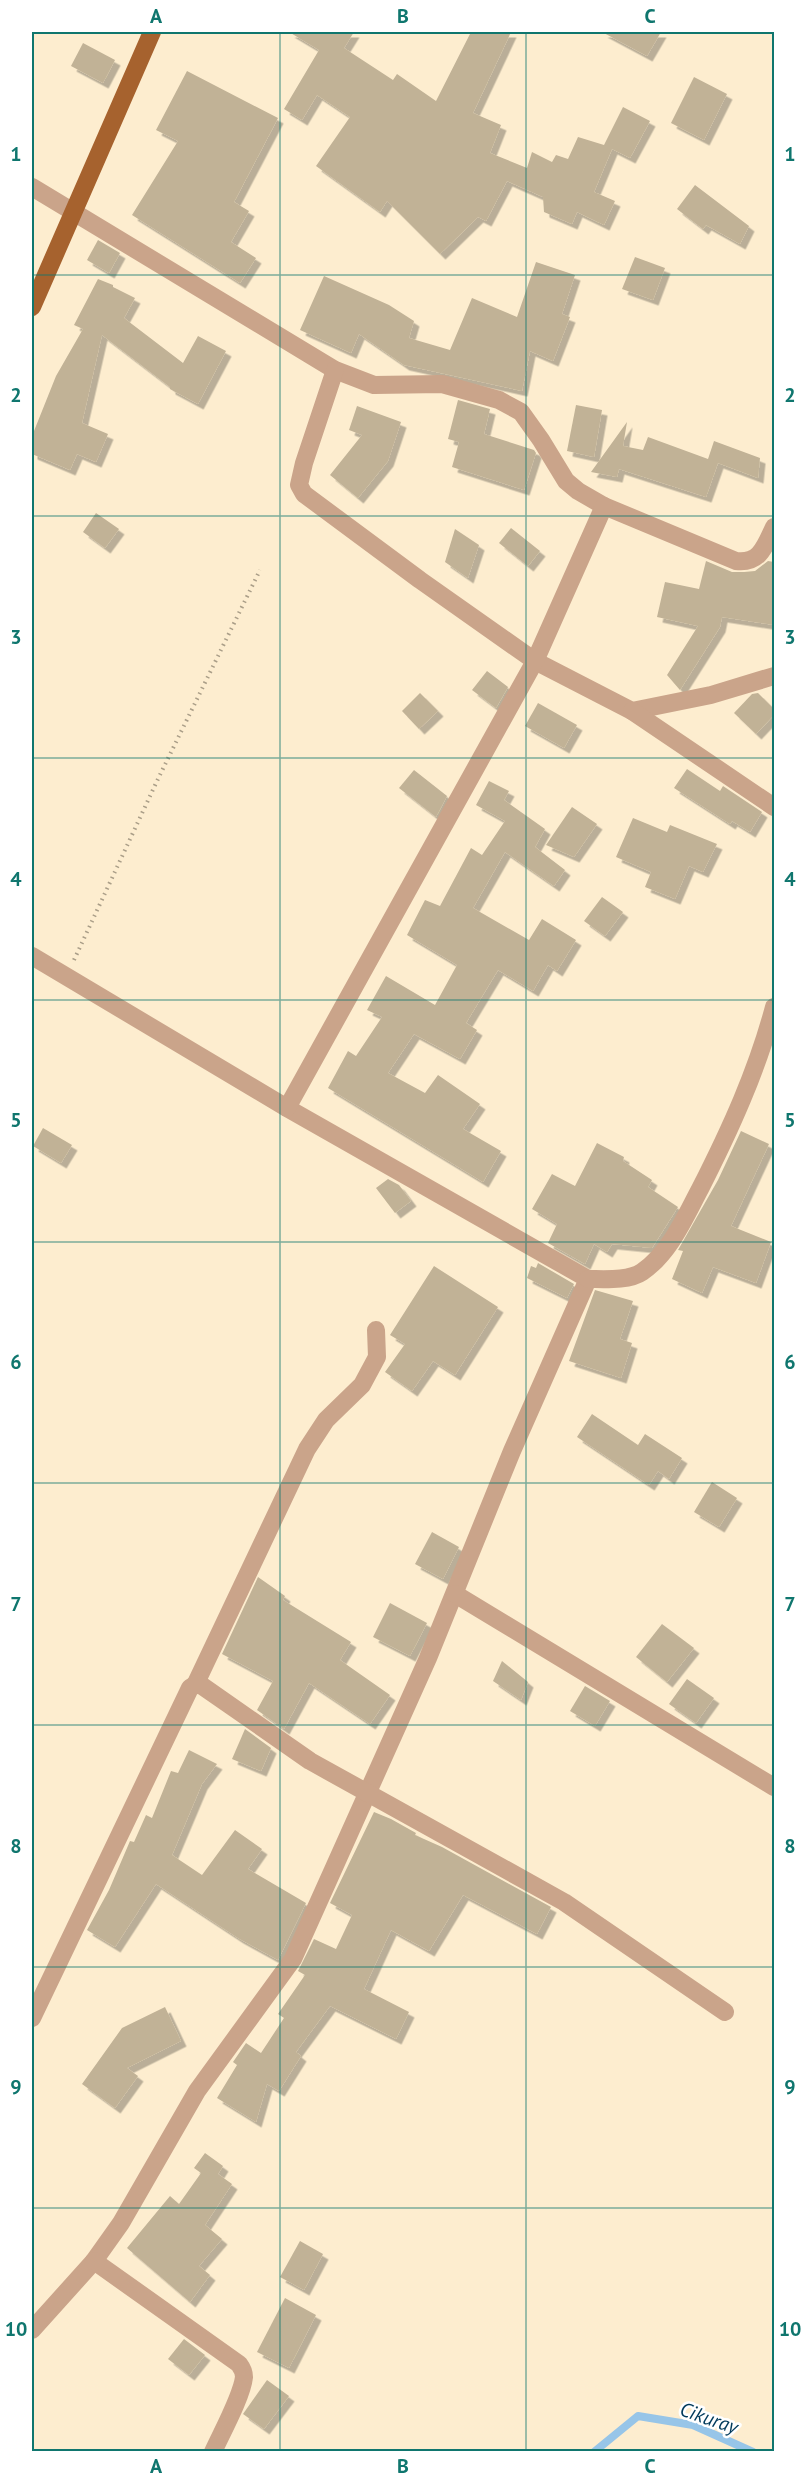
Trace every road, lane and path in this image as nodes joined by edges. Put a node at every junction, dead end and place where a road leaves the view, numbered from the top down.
1 (152, 32) edge
2 (32, 187) edge
3 (72, 210) junction
4 (32, 307) edge
5 (335, 370) junction
6 (604, 506) junction
7 (774, 527) edge
8 (769, 552) edge
9 (260, 570) dead end
10 (535, 661) junction
11 (774, 675) edge
12 (632, 711) junction
13 (774, 807) edge
14 (32, 956) edge
15 (67, 977) junction
16 (774, 1007) edge
17 (287, 1108) junction
18 (588, 1279) junction
19 (376, 1330) dead end
20 (455, 1594) junction
21 (196, 1683) junction
22 (774, 1786) edge
23 (369, 1792) junction
24 (725, 2012) dead end
25 (32, 2018) edge
26 (94, 2261) junction
27 (32, 2330) edge
28 (213, 2451) edge

1 - 3 main road
2 - 3 street
3 - 4 main road
3 - 5 street
5 - 6 street
5 - 10 street
6 - 8 street
6 - 10 street
7 - 8 street
9 - 15 path
10 - 12 street
10 - 17 street
11 - 12 street
12 - 13 street
14 - 15 street
15 - 17 street
16 - 18 street
17 - 18 street
18 - 20 street
19 - 21 street
20 - 22 street
20 - 23 street
21 - 23 street
21 - 25 street
23 - 24 street
23 - 26 street
26 - 27 street
26 - 28 street

